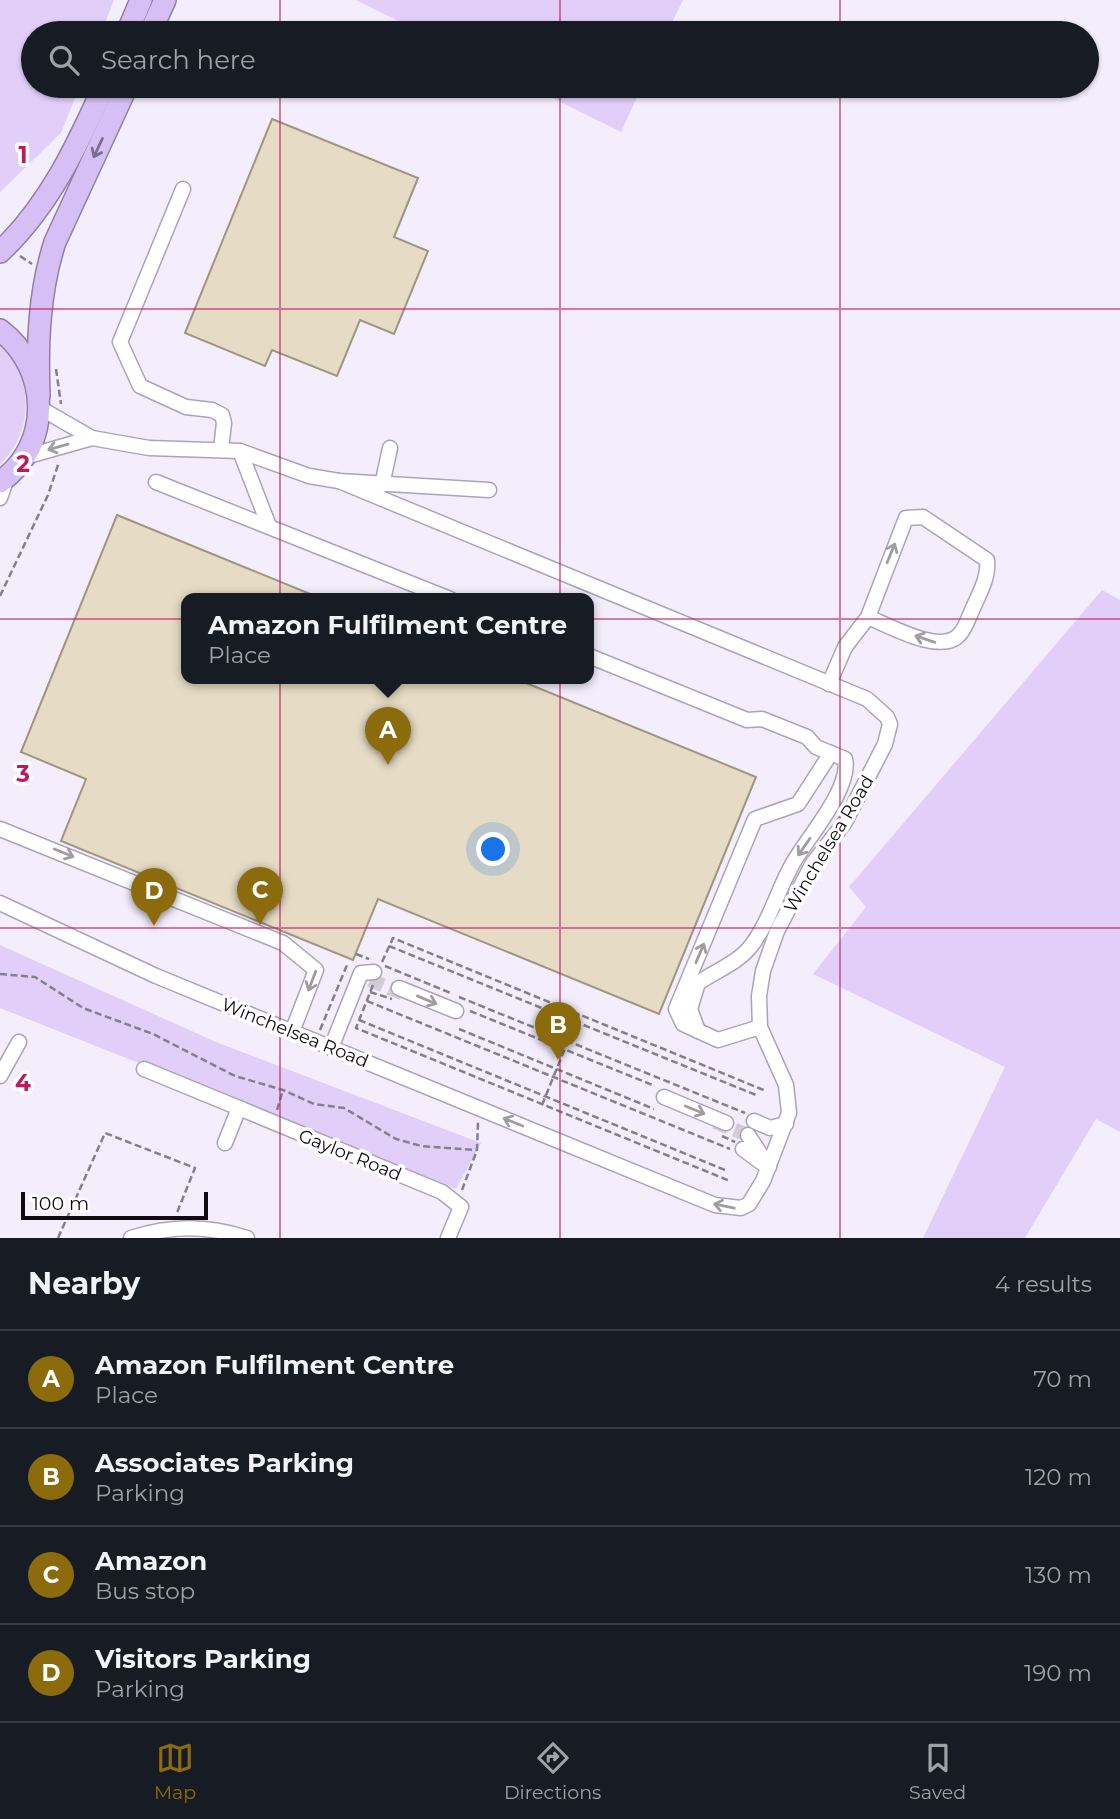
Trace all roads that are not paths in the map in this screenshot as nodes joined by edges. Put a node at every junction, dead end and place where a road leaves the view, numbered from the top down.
1 (141, 0) edge
2 (165, 0) edge
3 (132, 21) edge
4 (155, 21) edge
5 (98, 98) edge
6 (121, 98) edge
7 (183, 189) dead end
8 (4, 249) edge
9 (0, 330) edge
10 (40, 402) junction
11 (92, 438) junction
12 (390, 448) dead end
13 (221, 449) junction
14 (240, 451) junction
15 (25, 457) junction
16 (339, 481) junction
17 (156, 482) dead end
18 (382, 485) junction
19 (2, 486) edge
20 (489, 490) dead end
21 (269, 526) junction
22 (435, 593) edge
23 (868, 617) junction
24 (594, 658) edge
25 (829, 684) junction
26 (831, 753) junction
27 (0, 829) edge
28 (0, 904) edge
29 (370, 980) road end
30 (399, 988) tunnel mouth
31 (759, 996) junction
32 (462, 1011) road end
33 (760, 1027) junction
34 (698, 1031) junction
35 (292, 1032) junction
36 (736, 1036) junction
37 (19, 1042) dead end
38 (331, 1048) junction
39 (144, 1069) dead end
40 (0, 1076) edge
41 (660, 1099) road end
42 (239, 1108) junction
43 (751, 1118) tunnel mouth
44 (726, 1123) tunnel mouth
45 (786, 1124) junction
46 (225, 1143) dead end
47 (741, 1145) tunnel mouth
48 (769, 1167) junction
49 (131, 1238) edge
50 (247, 1238) edge
51 (448, 1238) edge

1 - 3 highway
2 - 4 highway
5 - 8 highway
6 -> 10 highway
7 - 13 street
9 - 10 highway
10 - 11 street
10 - 15 highway
11 - 13 street
11 -> 15 street
12 - 18 street
13 - 14 street
14 - 16 street
14 - 21 street
15 - 19 highway
16 - 18 street
16 - 25 street, Winchelsea Road
17 - 21 street
18 - 20 street
21 - 22 street
23 -> 23 street
23 - 25 street
24 - 26 street
25 - 31 street, Winchelsea Road
26 -> 34 street
34 -> 26 street
27 -> 35 street
28 - 35 street, Winchelsea Road
29 - 38 street
30 -> 32 street
31 - 33 street, Winchelsea Road
31 - 36 street
33 - 36 street
33 - 45 street, Winchelsea Road
34 - 36 street
35 - 38 street, Winchelsea Road
37 - 40 street
48 -> 38 street, Winchelsea Road
39 - 42 street, Gaylor Road
41 -> 44 street
42 - 46 street
42 - 51 street, Gaylor Road
43 - 45 street
45 - 48 street, Winchelsea Road
47 - 48 street
49 - 50 street

